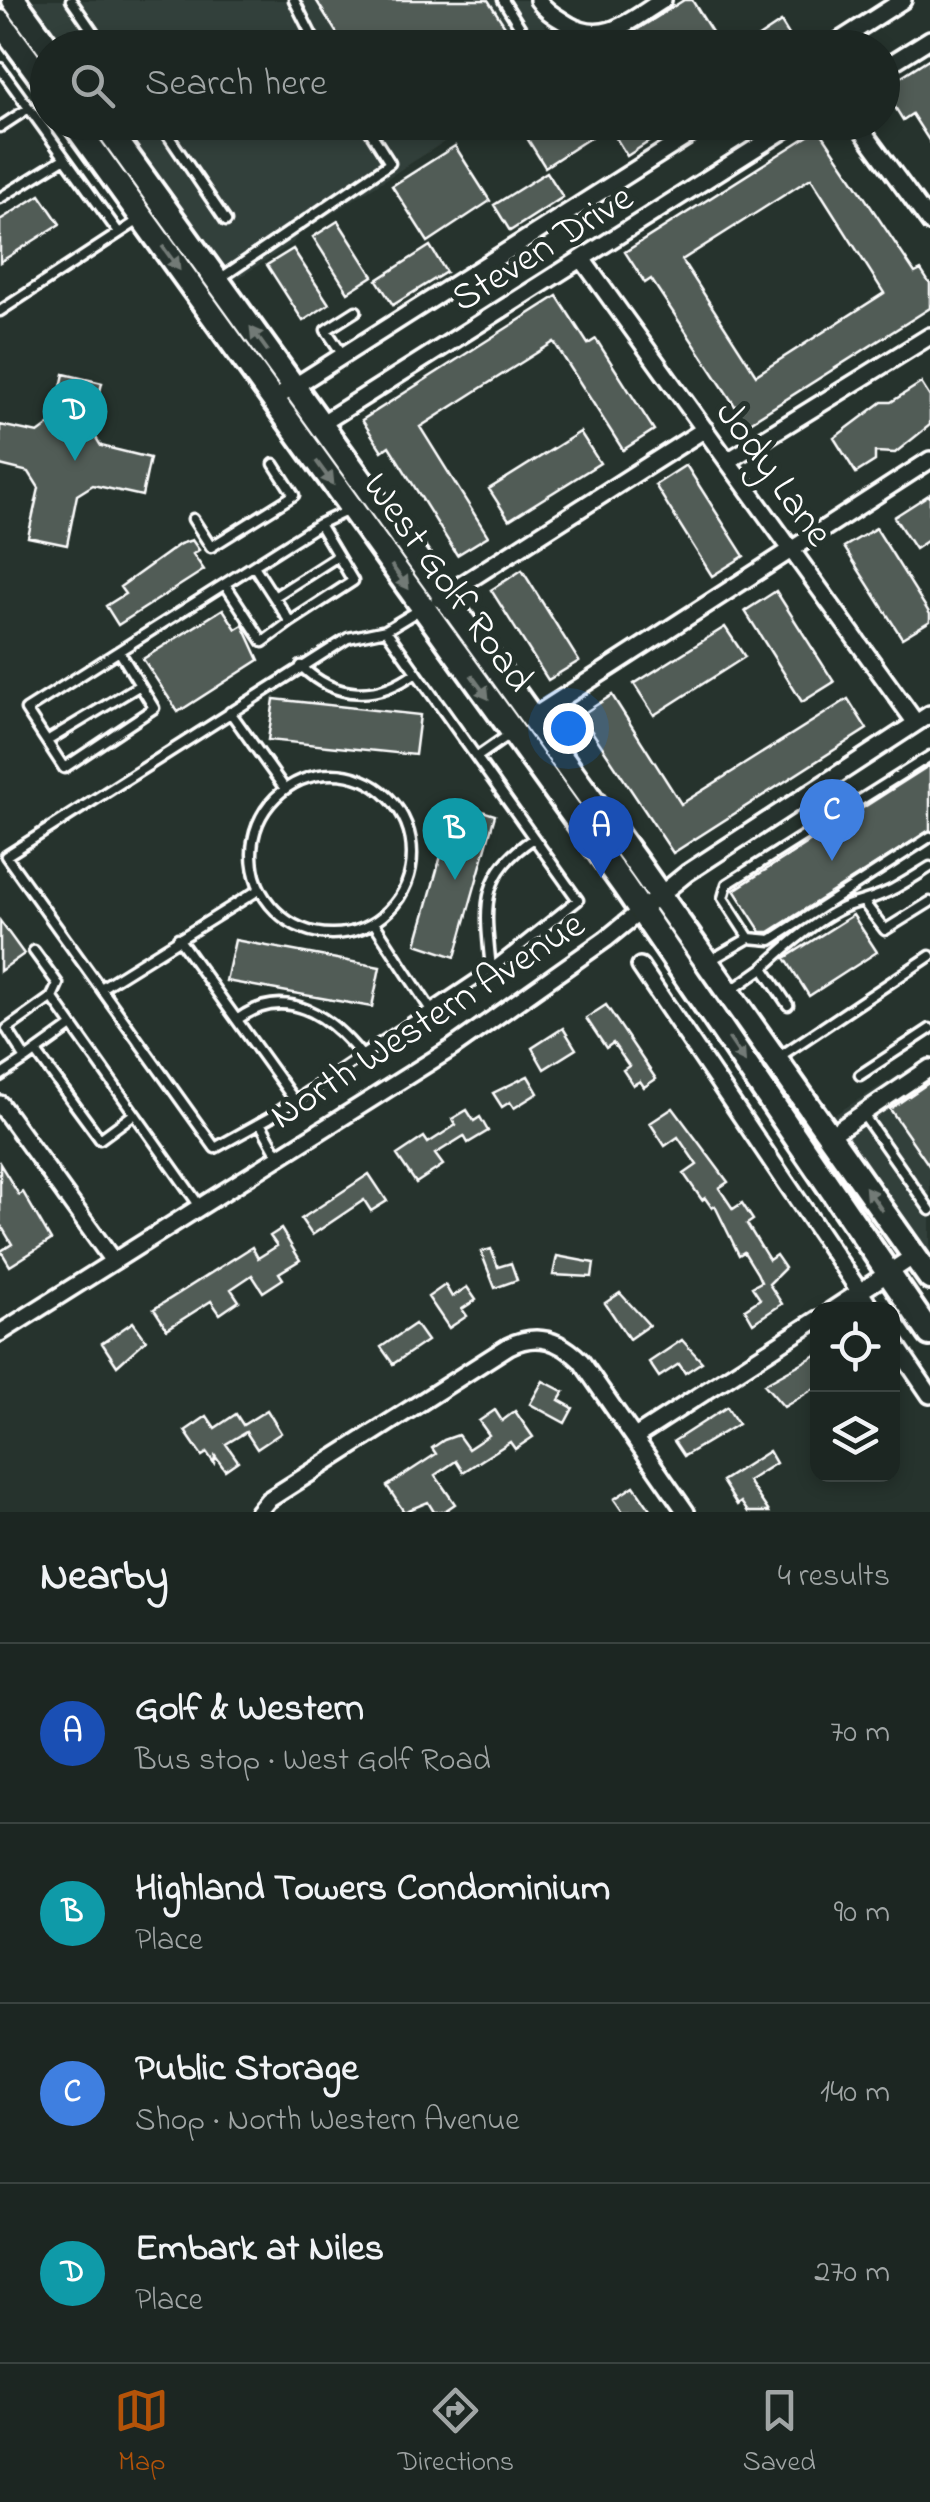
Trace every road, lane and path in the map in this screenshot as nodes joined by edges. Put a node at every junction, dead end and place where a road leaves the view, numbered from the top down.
1 (13, 0) edge
2 (70, 0) edge
3 (294, 0) edge
4 (504, 0) edge
5 (538, 0) edge
6 (663, 0) edge
7 (903, 0) edge
8 (0, 8) edge
9 (0, 22) edge
10 (36, 30) edge
11 (91, 30) edge
12 (309, 30) edge
13 (522, 30) edge
14 (579, 30) edge
15 (613, 30) edge
16 (856, 30) edge
17 (930, 39) edge
18 (900, 58) edge
19 (30, 63) edge
20 (0, 68) edge
21 (29, 108) joint
22 (0, 128) edge
23 (52, 140) edge
24 (86, 140) edge
25 (116, 140) edge
26 (170, 140) edge
27 (375, 140) edge
28 (682, 140) edge
29 (769, 140) edge
30 (869, 140) edge
31 (65, 158) junction
32 (0, 198) edge
33 (142, 218) junction
34 (226, 221) dead end
35 (930, 223) edge
36 (119, 234) junction
37 (582, 259) junction
38 (217, 280) junction
39 (197, 294) junction
40 (0, 310) edge
41 (356, 310) dead end
42 (930, 336) edge
43 (343, 356) junction
44 (293, 387) junction
45 (273, 400) junction
46 (320, 424) junction
47 (704, 429) junction
48 (930, 460) edge
49 (728, 461) junction
50 (274, 464) dead end
51 (352, 509) junction
52 (192, 519) dead end
53 (320, 524) junction
54 (790, 548) junction
55 (338, 556) junction
56 (254, 566) junction
57 (226, 584) junction
58 (445, 596) junction
59 (274, 597) junction
60 (423, 608) junction
61 (290, 622) junction
62 (386, 630) junction
63 (119, 651) junction
64 (302, 666) junction
65 (416, 672) junction
66 (140, 686) junction
67 (230, 712) junction
68 (532, 718) junction
69 (923, 718) edge
70 (513, 732) junction
71 (47, 741) junction
72 (930, 756) edge
73 (477, 757) junction
74 (285, 789) junction
75 (930, 837) edge
76 (534, 838) junction
77 (930, 867) edge
78 (260, 889) junction
79 (660, 895) junction
80 (930, 902) edge
81 (864, 904) junction
82 (642, 911) junction
83 (374, 923) junction
84 (178, 938) junction
85 (749, 938) junction
86 (34, 951) dead end
87 (930, 956) edge
88 (707, 962) junction
89 (640, 966) dead end
90 (762, 968) junction
91 (491, 969) junction
92 (101, 988) junction
93 (728, 993) junction
94 (52, 998) junction
95 (788, 1005) dead end
96 (431, 1010) junction
97 (238, 1019) junction
98 (72, 1026) junction
99 (930, 1030) edge
100 (36, 1052) junction
101 (362, 1056) junction
102 (26, 1059) junction
103 (775, 1059) junction
104 (930, 1068) edge
105 (860, 1074) dead end
106 (0, 1076) edge
107 (295, 1101) junction
108 (0, 1104) edge
109 (862, 1113) junction
110 (134, 1114) junction
111 (260, 1123) junction
112 (829, 1136) junction
113 (278, 1155) junction
114 (199, 1205) junction
115 (930, 1210) edge
116 (113, 1260) junction
117 (924, 1264) edge
118 (888, 1273) junction
119 (860, 1291) junction
120 (844, 1302) edge
121 (867, 1302) edge
122 (810, 1324) edge
123 (0, 1333) edge
124 (930, 1334) edge
125 (900, 1351) edge
126 (930, 1394) edge
127 (635, 1437) junction
128 (258, 1512) edge
129 (686, 1512) edge

1 - 8 lane
1 - 10 main road
2 - 11 lane
3 - 12 lane
4 - 13 lane
5 - 14 street
6 - 15 street
7 - 16 street
9 - 19 main road
17 - 18 street
20 - 21 lane
21 - 22 lane
23 - 31 lane
24 - 33 main road, West Golf Road
25 - 38 main road, West Golf Road
26 - 34 lane
27 - 38 lane
28 - 43 street
29 - 37 street, Steven Drive
30 - 35 street
31 - 32 lane
31 - 36 lane
33 - 36 lane
33 -> 39 main road, West Golf Road
36 - 40 lane
37 - 46 street, Steven Drive
37 - 47 street, Jody Lane
38 - 39 lane
44 -> 38 main road, West Golf Road
39 - 45 main road, West Golf Road
41 - 43 lane
42 - 49 street
43 - 44 street
44 - 45 street
44 - 46 main road, West Golf Road
45 -> 51 main road, West Golf Road
46 - 58 main road, West Golf Road
47 - 49 street, Jody Lane
47 - 58 street
48 - 54 street
49 - 54 street, Jody Lane
50 - 52 lane
51 - 53 lane
51 -> 60 main road, West Golf Road
53 - 55 lane
53 - 56 lane
54 - 68 street
54 - 69 street, Jody Lane
55 - 59 lane
55 - 61 lane
56 - 57 lane
56 - 59 lane
57 - 61 lane
57 - 63 lane
58 - 60 street
58 - 68 main road, West Golf Road
59 - 61 lane
60 - 62 lane
60 -> 70 main road, West Golf Road
62 - 64 lane
62 - 65 lane
63 - 66 lane
63 - 71 lane
64 - 65 lane
64 - 67 lane
65 - 73 lane
66 - 71 lane
66 - 71 lane
67 - 74 lane
67 - 92 lane
68 - 79 main road, West Golf Road
69 - 79 street, North Western Avenue
70 - 73 lane
70 - 82 main road, West Golf Road
72 - 85 lane
73 - 76 lane
74 - 78 lane
74 - 83 lane
75 - 85 lane
76 - 91 lane
76 - 91 lane
77 - 81 lane
78 - 83 lane
78 - 84 lane
79 - 82 street, North Western Avenue
79 - 88 main road, West Golf Road
80 - 81 lane
81 - 90 lane
82 - 113 street, North Western Avenue
82 -> 118 main road, West Golf Road
83 - 96 lane
84 - 92 lane
84 - 97 lane
85 - 88 lane
86 - 94 lane
87 - 103 lane
88 - 93 main road, West Golf Road
89 - 119 street
90 - 93 lane
90 - 95 lane
91 - 96 lane
92 - 111 lane
93 - 103 main road, West Golf Road
94 - 98 lane
94 - 102 lane
96 - 101 lane
97 - 101 lane
97 - 107 lane
98 - 100 lane
98 - 110 lane
99 - 105 lane
100 - 102 lane
100 - 110 lane
101 - 107 lane
102 - 106 lane
103 - 112 main road, West Golf Road
104 - 109 street
107 - 111 lane
108 - 116 street
109 - 112 street
109 - 115 lane
110 - 114 lane
111 - 113 lane
117 -> 112 main road, West Golf Road
113 - 114 street, North Western Avenue
114 - 116 street, North Western Avenue
116 - 123 street, North Western Avenue
117 - 118 street
118 - 119 street
118 - 124 main road, West Golf Road
119 - 120 street
119 - 121 street
122 - 127 street
125 - 126 street
127 - 128 street
127 - 129 street

